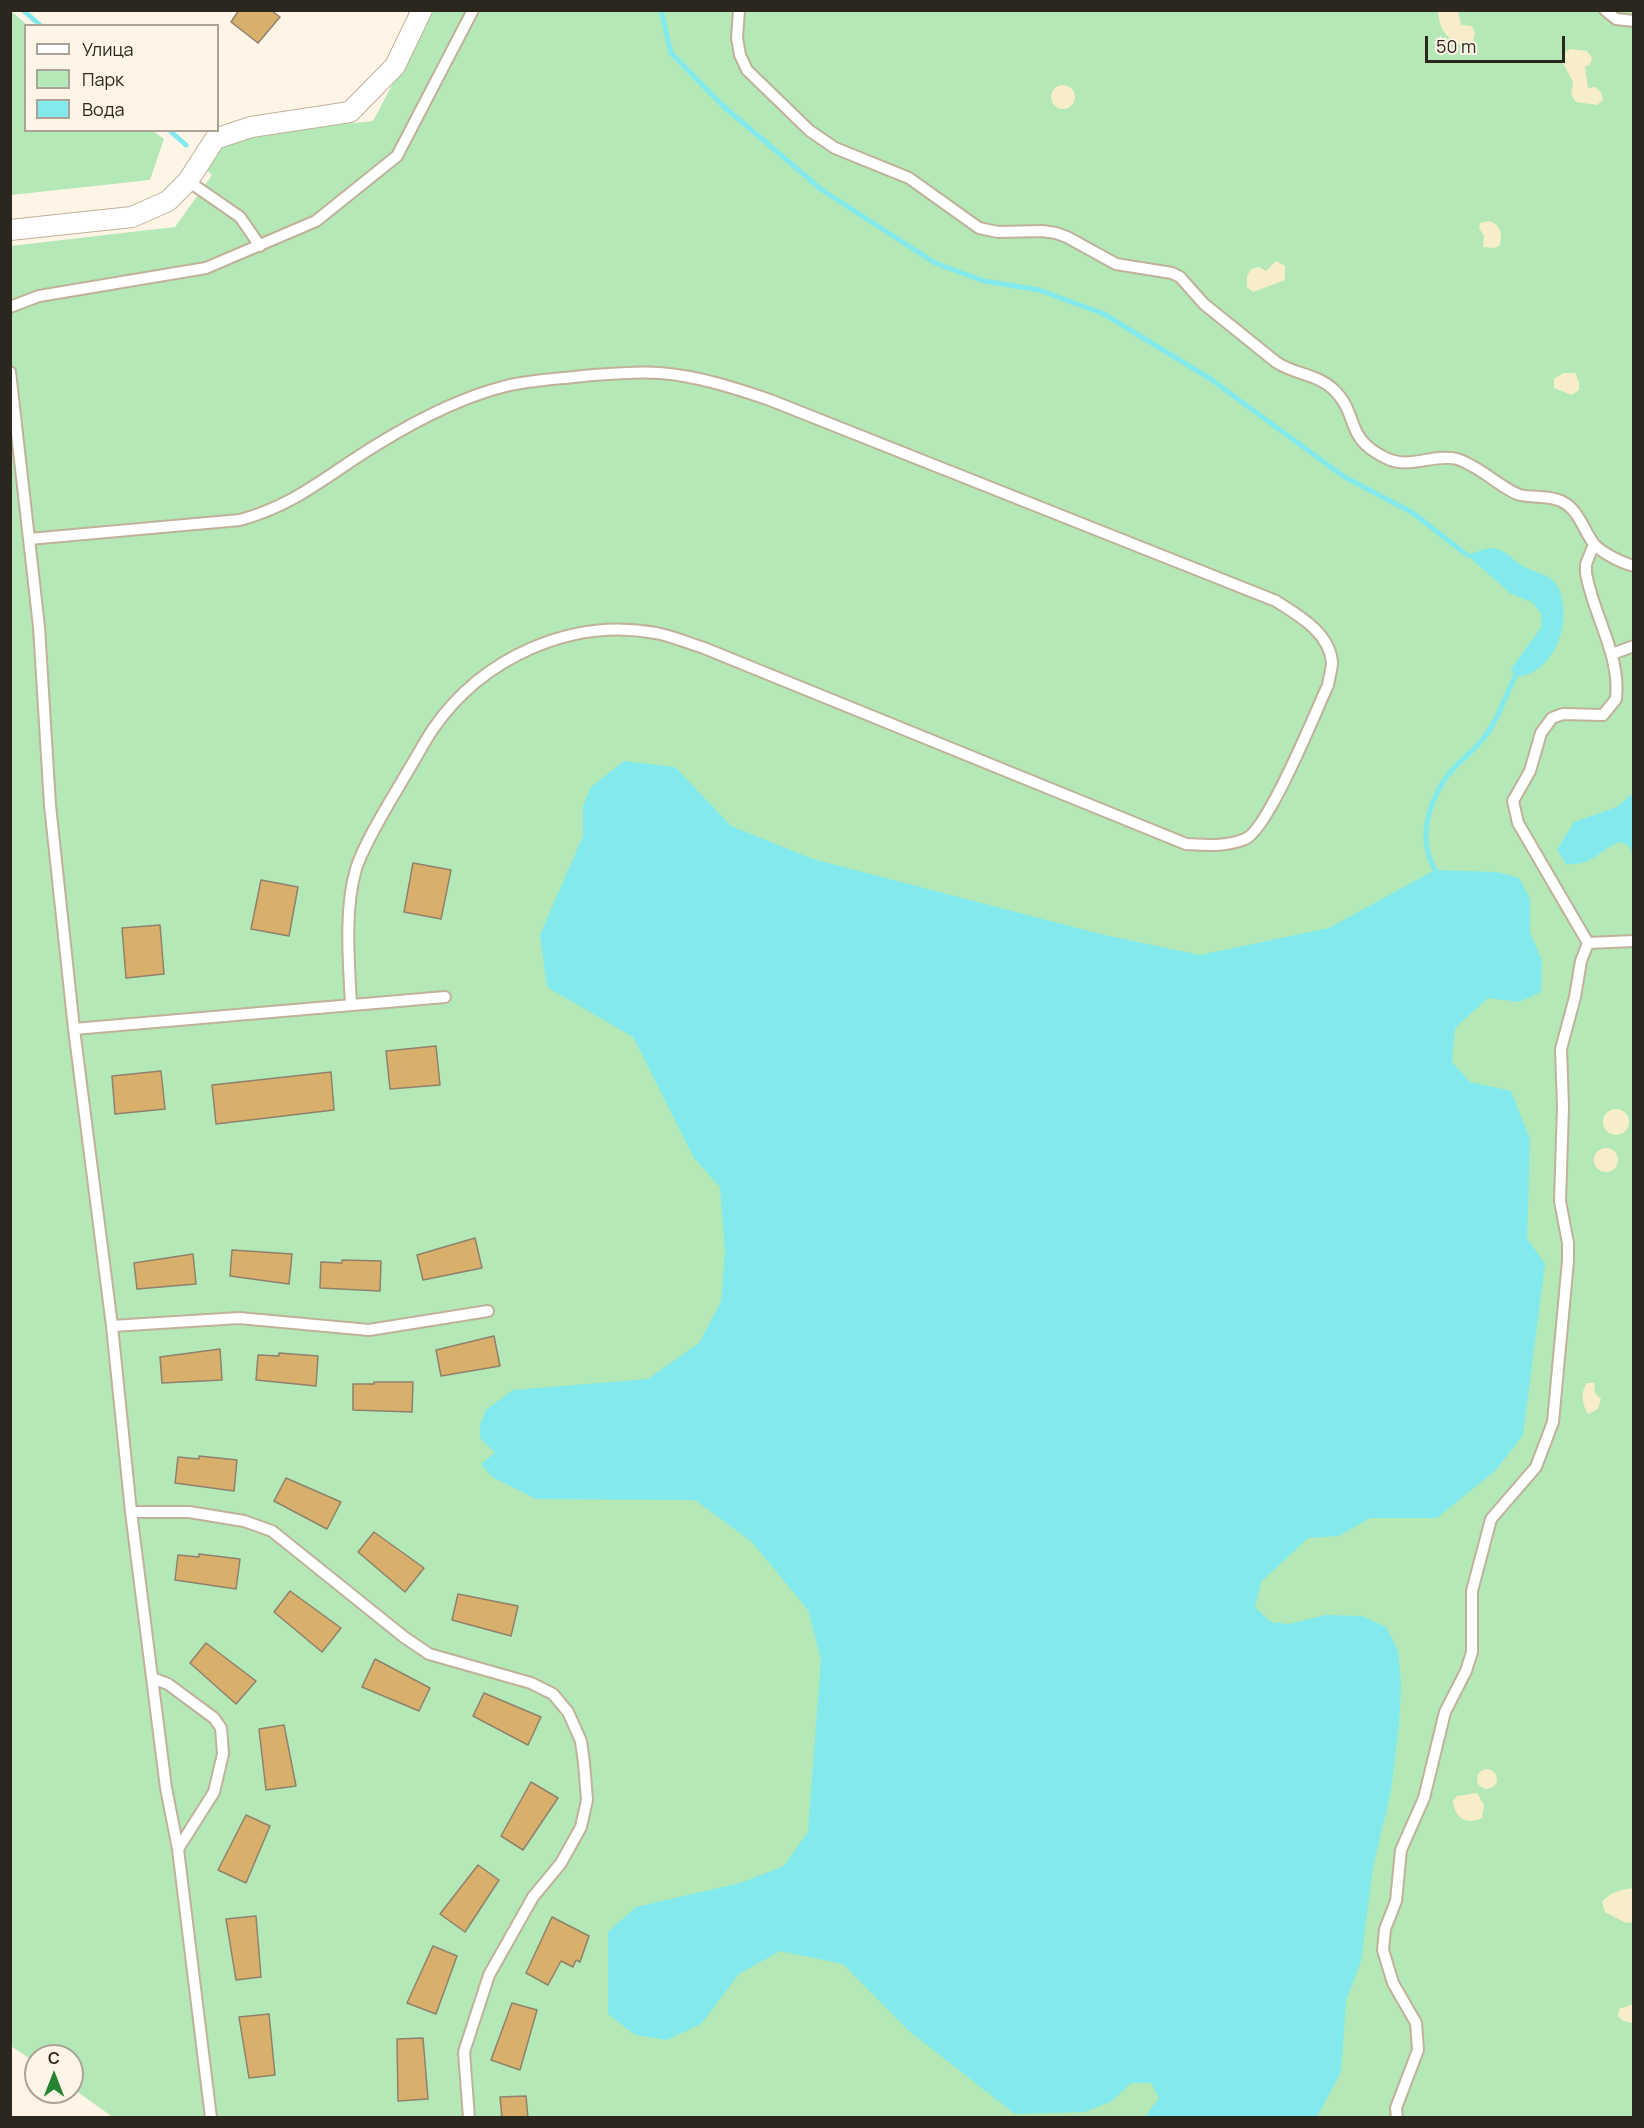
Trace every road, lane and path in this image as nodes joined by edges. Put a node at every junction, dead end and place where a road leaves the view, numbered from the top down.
1 (422, 10) edge
2 (472, 10) edge
3 (739, 10) edge
4 (1605, 10) edge
5 (1634, 21) edge
6 (188, 181) junction
7 (10, 230) edge
8 (260, 246) junction
9 (10, 307) edge
10 (10, 372) edge
11 (29, 539) junction
12 (1594, 544) junction
13 (1634, 566) edge
14 (1634, 646) edge
15 (1612, 654) junction
16 (1634, 941) edge
17 (1588, 943) junction
18 (445, 997) dead end
19 (351, 1005) junction
20 (74, 1029) junction
21 (489, 1311) dead end
22 (112, 1326) junction
23 (131, 1512) junction
24 (152, 1678) junction
25 (178, 1849) junction
26 (211, 2118) edge
27 (469, 2118) edge
28 (1397, 2118) edge

1 - 6 street
2 - 8 lane
3 - 12 lane
4 - 5 lane
6 - 7 street
6 - 8 lane
8 - 9 lane
10 - 11 lane
11 - 19 lane
11 - 20 lane
12 - 13 lane
12 - 15 lane
14 - 15 lane
15 - 17 lane
16 - 17 lane
17 - 28 lane
18 - 19 lane
19 - 20 lane
20 - 22 lane
21 - 22 lane
22 - 23 lane
23 - 24 lane
23 - 27 lane
24 - 25 lane
24 - 25 lane
25 - 26 lane

